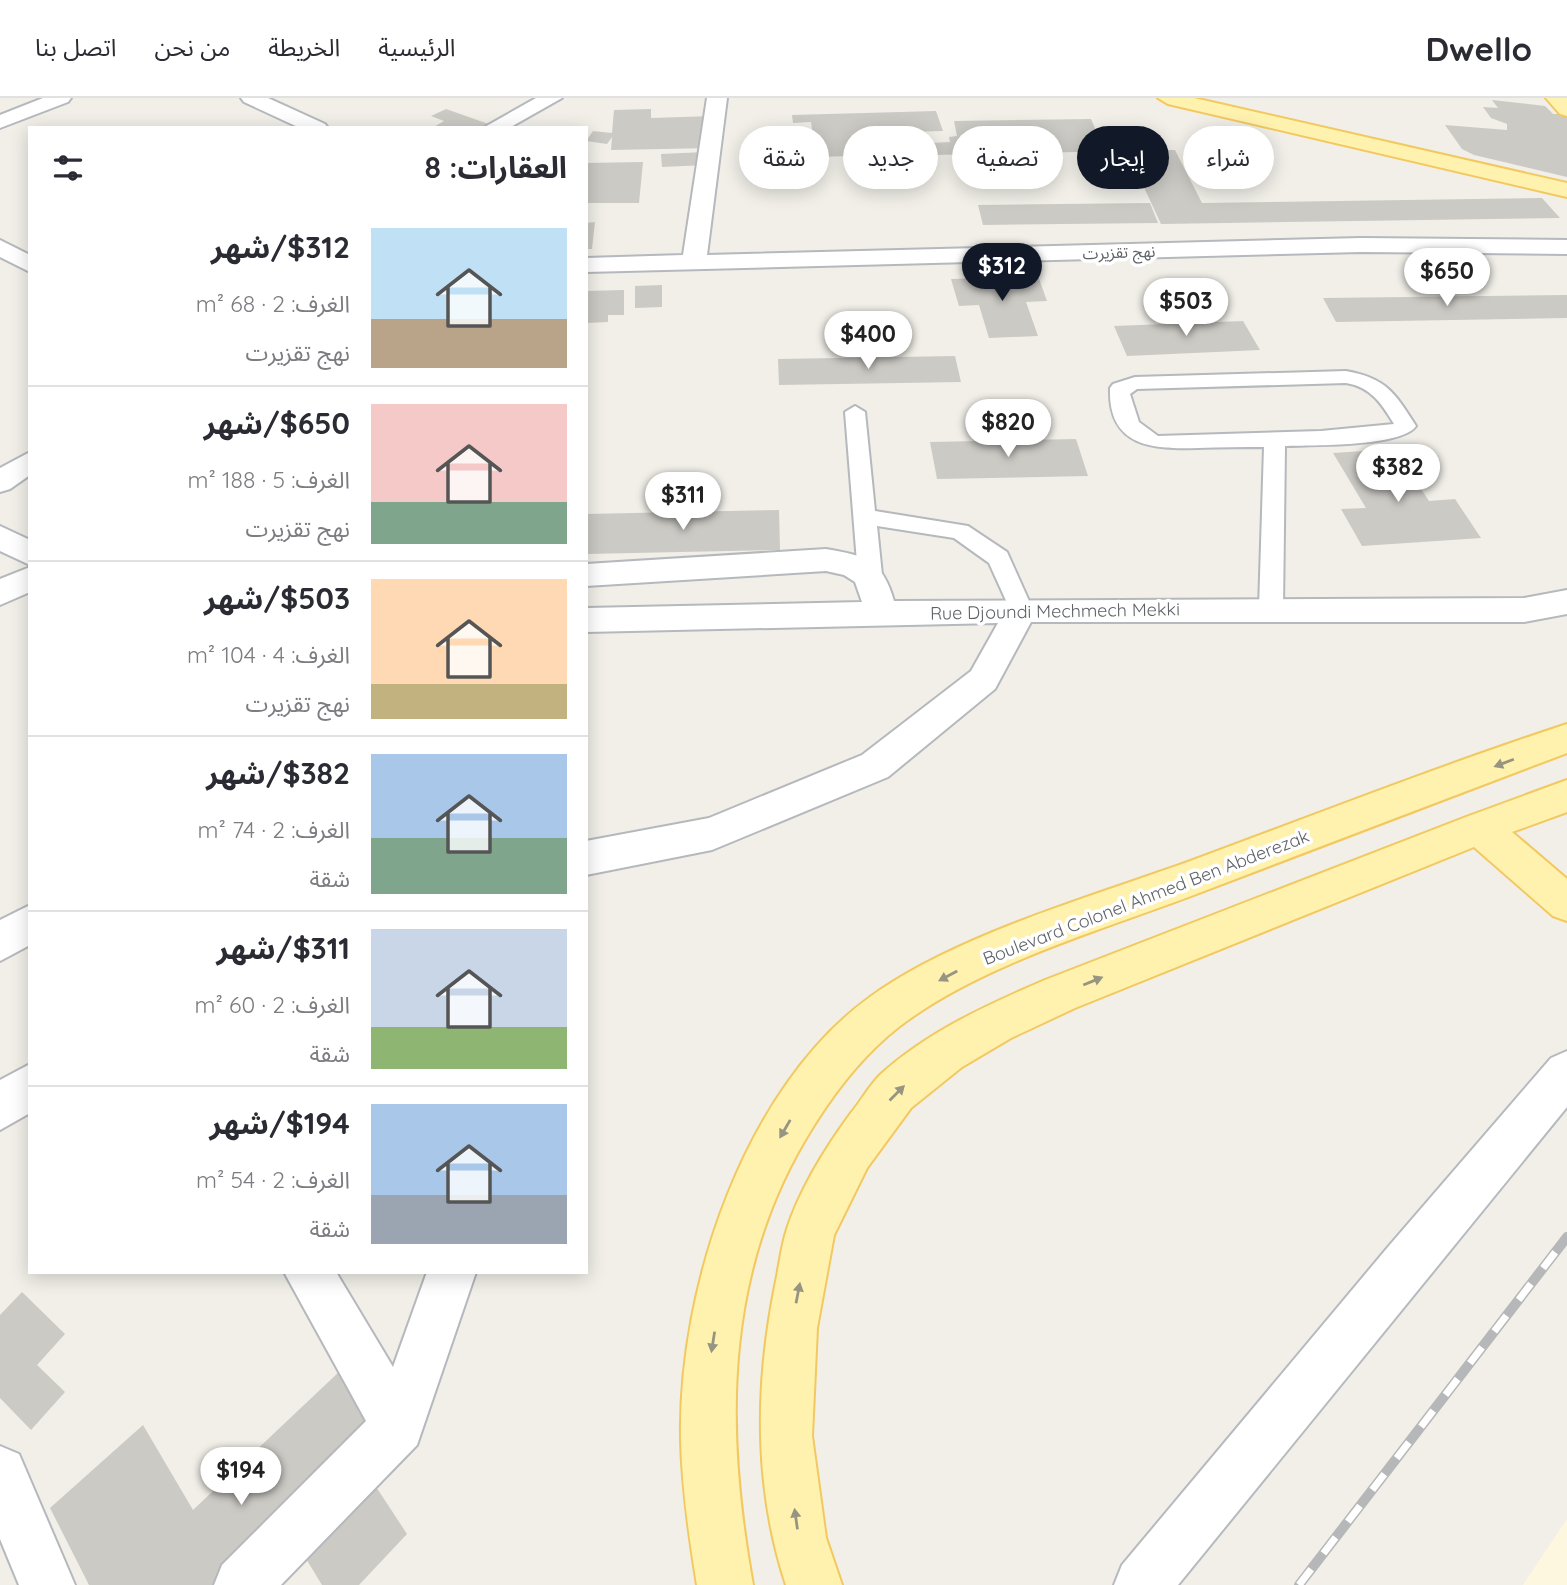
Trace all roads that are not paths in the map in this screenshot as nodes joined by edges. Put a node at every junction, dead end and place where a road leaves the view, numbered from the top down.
1 (61, 98) edge
2 (251, 98) edge
3 (552, 98) edge
4 (717, 98) edge
5 (1167, 98) edge
6 (1556, 98) edge
7 (1567, 110) edge
8 (0, 122) edge
9 (314, 126) edge
10 (497, 126) edge
11 (1567, 190) edge
12 (0, 247) edge
13 (1567, 247) edge
14 (28, 264) edge
15 (694, 264) junction
16 (588, 265) edge
17 (855, 412) dead end
18 (1275, 441) junction
19 (28, 462) edge
20 (0, 482) edge
21 (865, 517) junction
22 (0, 537) edge
23 (28, 553) edge
24 (588, 575) edge
25 (870, 575) junction
26 (28, 579) edge
27 (0, 593) edge
28 (1567, 602) edge
29 (1271, 609) junction
30 (1021, 610) junction
31 (1524, 610) junction
32 (882, 615) junction
33 (588, 620) edge
34 (1567, 622) edge
35 (1567, 738) edge
36 (1567, 796) edge
37 (1479, 828) junction
38 (588, 858) edge
39 (1567, 903) edge
40 (28, 924) edge
41 (0, 942) edge
42 (1567, 1073) edge
43 (28, 1088) edge
44 (0, 1107) edge
45 (308, 1274) edge
46 (451, 1274) edge
47 (398, 1426) junction
48 (0, 1473) edge
49 (47, 1585) edge
50 (242, 1585) edge
51 (725, 1585) edge
52 (814, 1585) edge
53 (1142, 1585) edge

1 - 8 street
2 - 9 street
3 - 10 street
4 - 15 street
5 - 11 main road
6 - 7 main road
12 - 14 street
13 - 15 street, نهج تقزيرت
15 - 16 street, نهج تقزيرت
17 - 21 lane
18 - 18 lane
18 - 29 lane
19 - 20 street
21 - 25 lane
21 - 30 lane
22 - 23 street
24 - 25 street
25 - 32 street
26 - 27 street
28 - 31 street
29 - 30 street, Rue Djoundi Mechmech Mekki
29 - 31 street, Rue Djoundi Mechmech Mekki
30 - 32 street, Rue Djoundi Mechmech Mekki
30 - 38 street
31 - 34 street
32 - 33 street, Rue Djoundi Mechmech Mekki
35 -> 51 main road, Boulevard Colonel Ahmed Ben Abderezak
36 - 37 main road
37 - 39 main road
52 -> 37 main road
40 - 41 street
42 - 53 street
43 - 44 street
45 - 47 street
46 - 47 street
47 - 50 street
48 - 49 street

